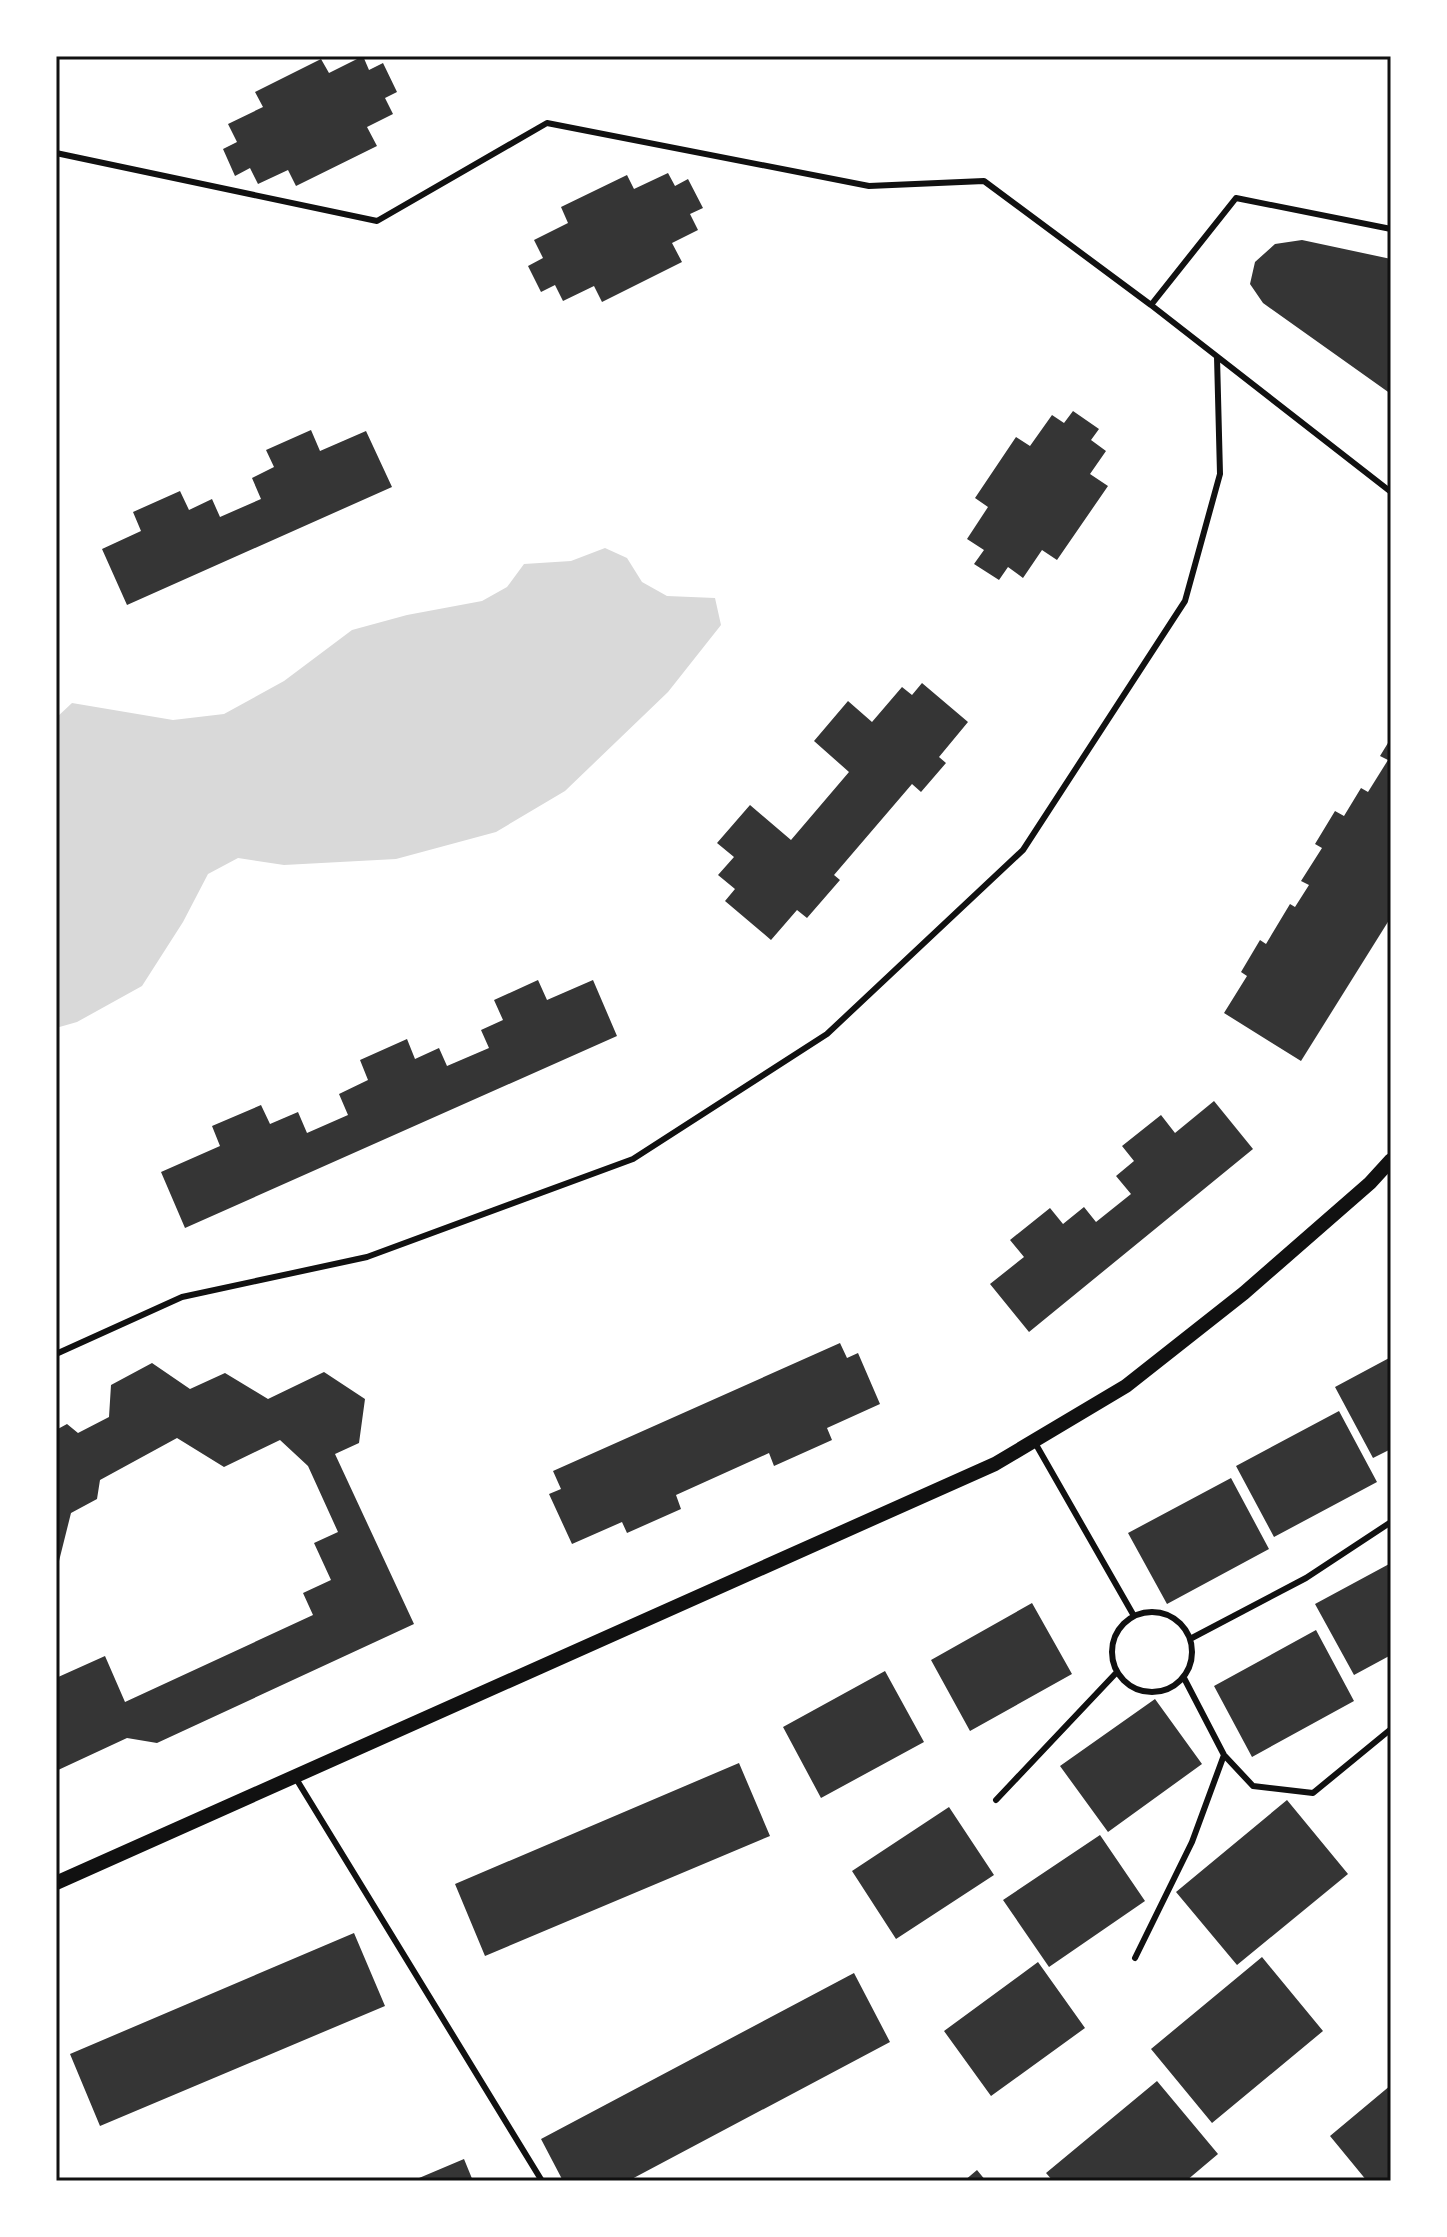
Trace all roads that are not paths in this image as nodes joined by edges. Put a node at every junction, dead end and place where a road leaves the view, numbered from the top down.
1 (56, 153) edge
2 (1391, 229) edge
3 (1151, 305) junction
4 (1217, 357) junction
5 (1391, 492) edge
6 (1391, 1160) edge
7 (56, 1354) edge
8 (1034, 1441) junction
9 (1391, 1522) edge
10 (1134, 1616) junction
11 (1190, 1639) junction
12 (1117, 1672) junction
13 (1184, 1678) junction
14 (1391, 1729) edge
15 (1224, 1755) junction
16 (295, 1777) junction
17 (996, 1800) dead end
18 (56, 1883) edge
19 (1135, 1958) dead end
20 (542, 2181) edge

1 - 3 lane
2 - 3 lane
3 - 4 lane
4 - 5 lane
4 - 7 lane
6 - 8 street
8 - 10 lane
8 - 16 street
9 - 11 lane
10 - 11 lane
10 - 12 lane
11 - 13 lane
12 - 13 lane
12 - 17 lane
13 - 15 lane
14 - 15 lane
15 - 19 lane
16 - 18 street
16 - 20 lane

